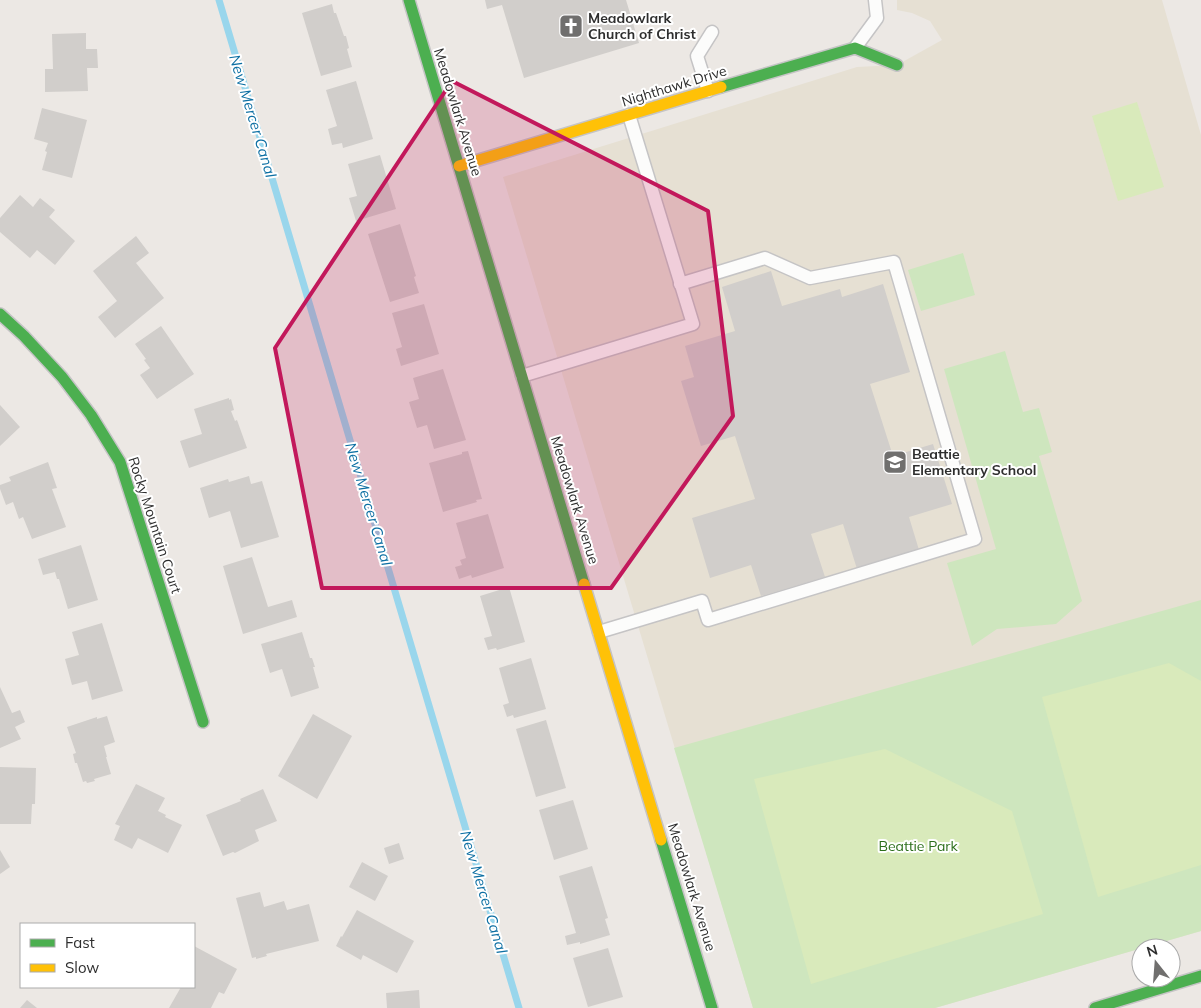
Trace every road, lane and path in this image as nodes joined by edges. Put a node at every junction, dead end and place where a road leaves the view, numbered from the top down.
1 (409, 0) edge
2 (875, 0) edge
3 (712, 32) dead end
4 (855, 48) junction
5 (897, 65) dead end
6 (708, 91) junction
7 (629, 115) junction
8 (459, 166) junction
9 (680, 284) junction
10 (0, 314) edge
11 (522, 376) junction
12 (599, 632) junction
13 (203, 722) dead end
14 (1201, 976) edge
15 (712, 1008) edge
16 (1095, 1008) edge

1 - 8 street, Meadowlark Avenue
2 - 4 lane
3 - 6 lane
4 - 5 street
4 - 6 street, Nighthawk Drive
6 - 7 street, Nighthawk Drive
7 - 8 street, Nighthawk Drive
7 - 9 lane
8 - 11 street, Meadowlark Avenue
9 - 11 lane
9 - 12 lane
10 - 13 street, Rocky Mountain Court
11 - 12 street, Meadowlark Avenue
12 - 15 street, Meadowlark Avenue
14 - 16 street

